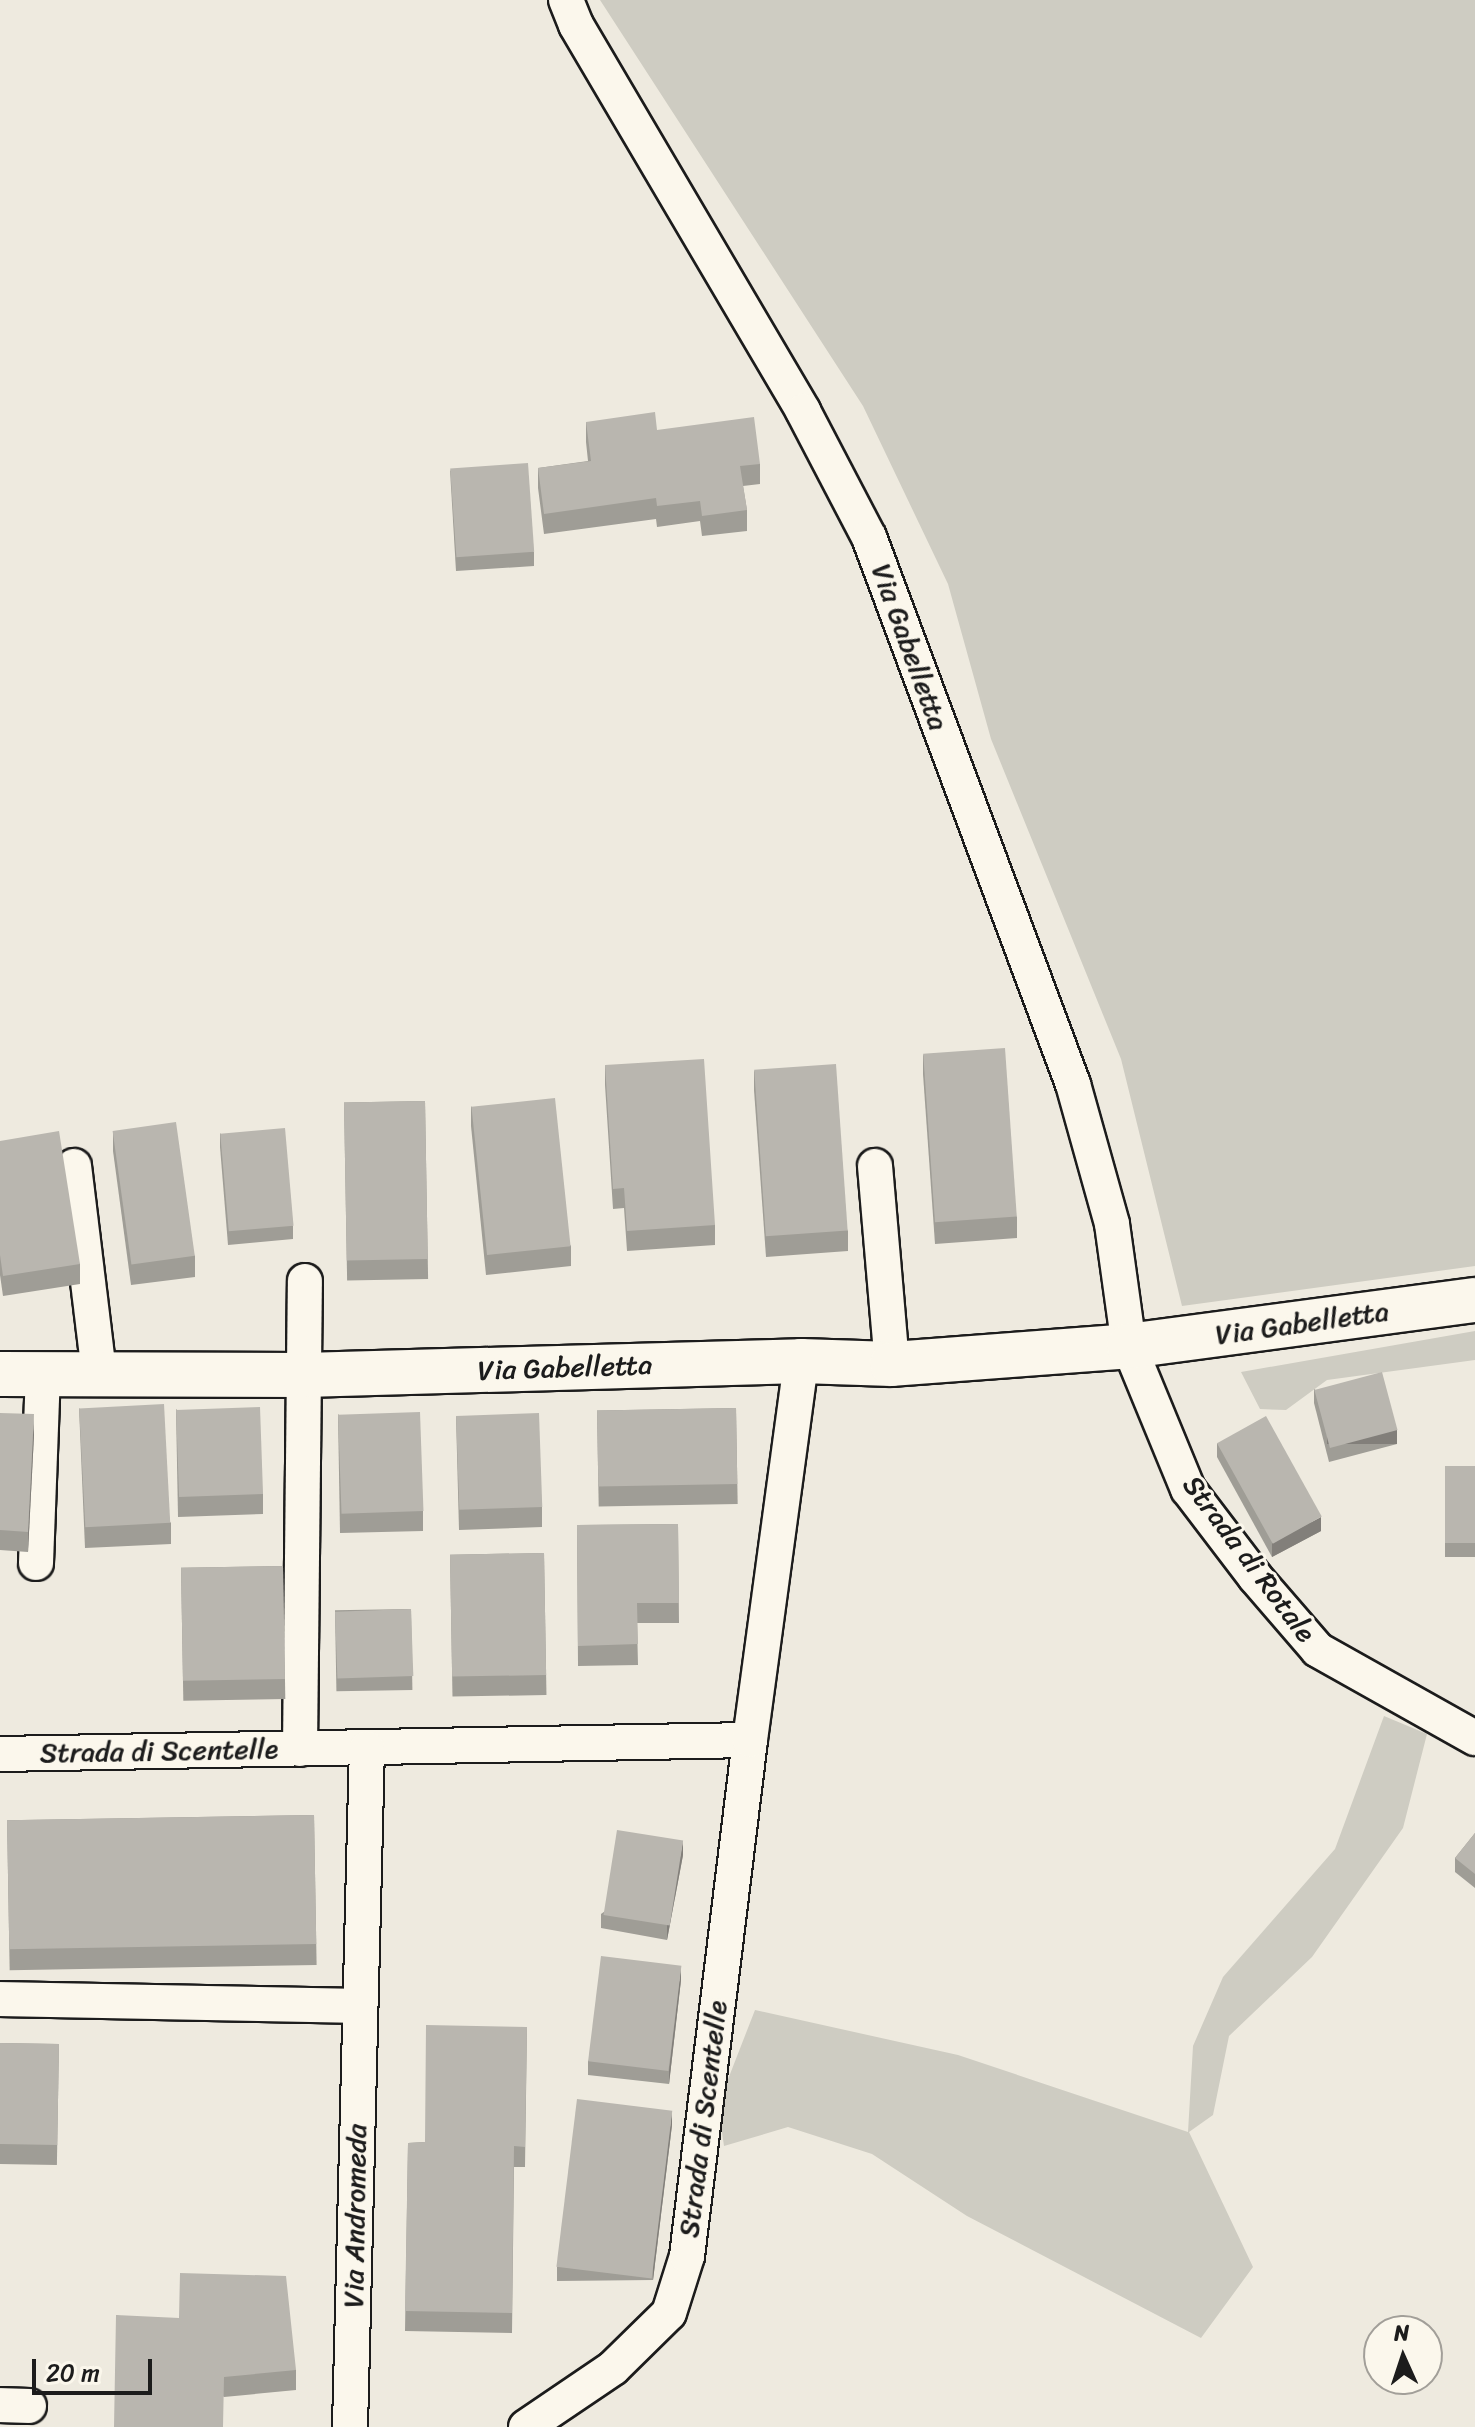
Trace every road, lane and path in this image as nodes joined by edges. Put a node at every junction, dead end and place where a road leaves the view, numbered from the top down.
1 (566, 0) edge
2 (74, 1166) dead end
3 (875, 1166) dead end
4 (305, 1281) dead end
5 (1475, 1300) edge
6 (1129, 1346) junction
7 (801, 1361) junction
8 (892, 1364) junction
9 (0, 1374) edge
10 (43, 1374) junction
11 (99, 1374) junction
12 (304, 1375) junction
13 (36, 1563) dead end
14 (1475, 1738) edge
15 (750, 1740) junction
16 (367, 1748) junction
17 (300, 1749) junction
18 (0, 1754) edge
19 (0, 1999) edge
20 (359, 2006) junction
21 (350, 2427) edge
22 (526, 2427) edge

1 - 6 street, Via Gabelletta
2 - 11 street
3 - 8 street
4 - 12 street
5 - 6 street, Via Gabelletta
6 - 8 street, Via Gabelletta
6 - 14 street, Strada di Rotale
7 - 8 street, Via Gabelletta
7 - 12 street, Via Gabelletta
7 - 15 street, Strada di Scentelle
9 - 10 street, Via Gabelletta
10 - 11 street, Via Gabelletta
10 - 13 street
11 - 12 street, Via Gabelletta
12 - 17 street
15 - 16 street, Strada di Scentelle
15 - 22 street, Strada di Scentelle
16 - 17 street, Strada di Scentelle
16 - 20 street, Via Andromeda
17 - 18 street, Strada di Scentelle
19 - 20 street
20 - 21 street, Via Andromeda

